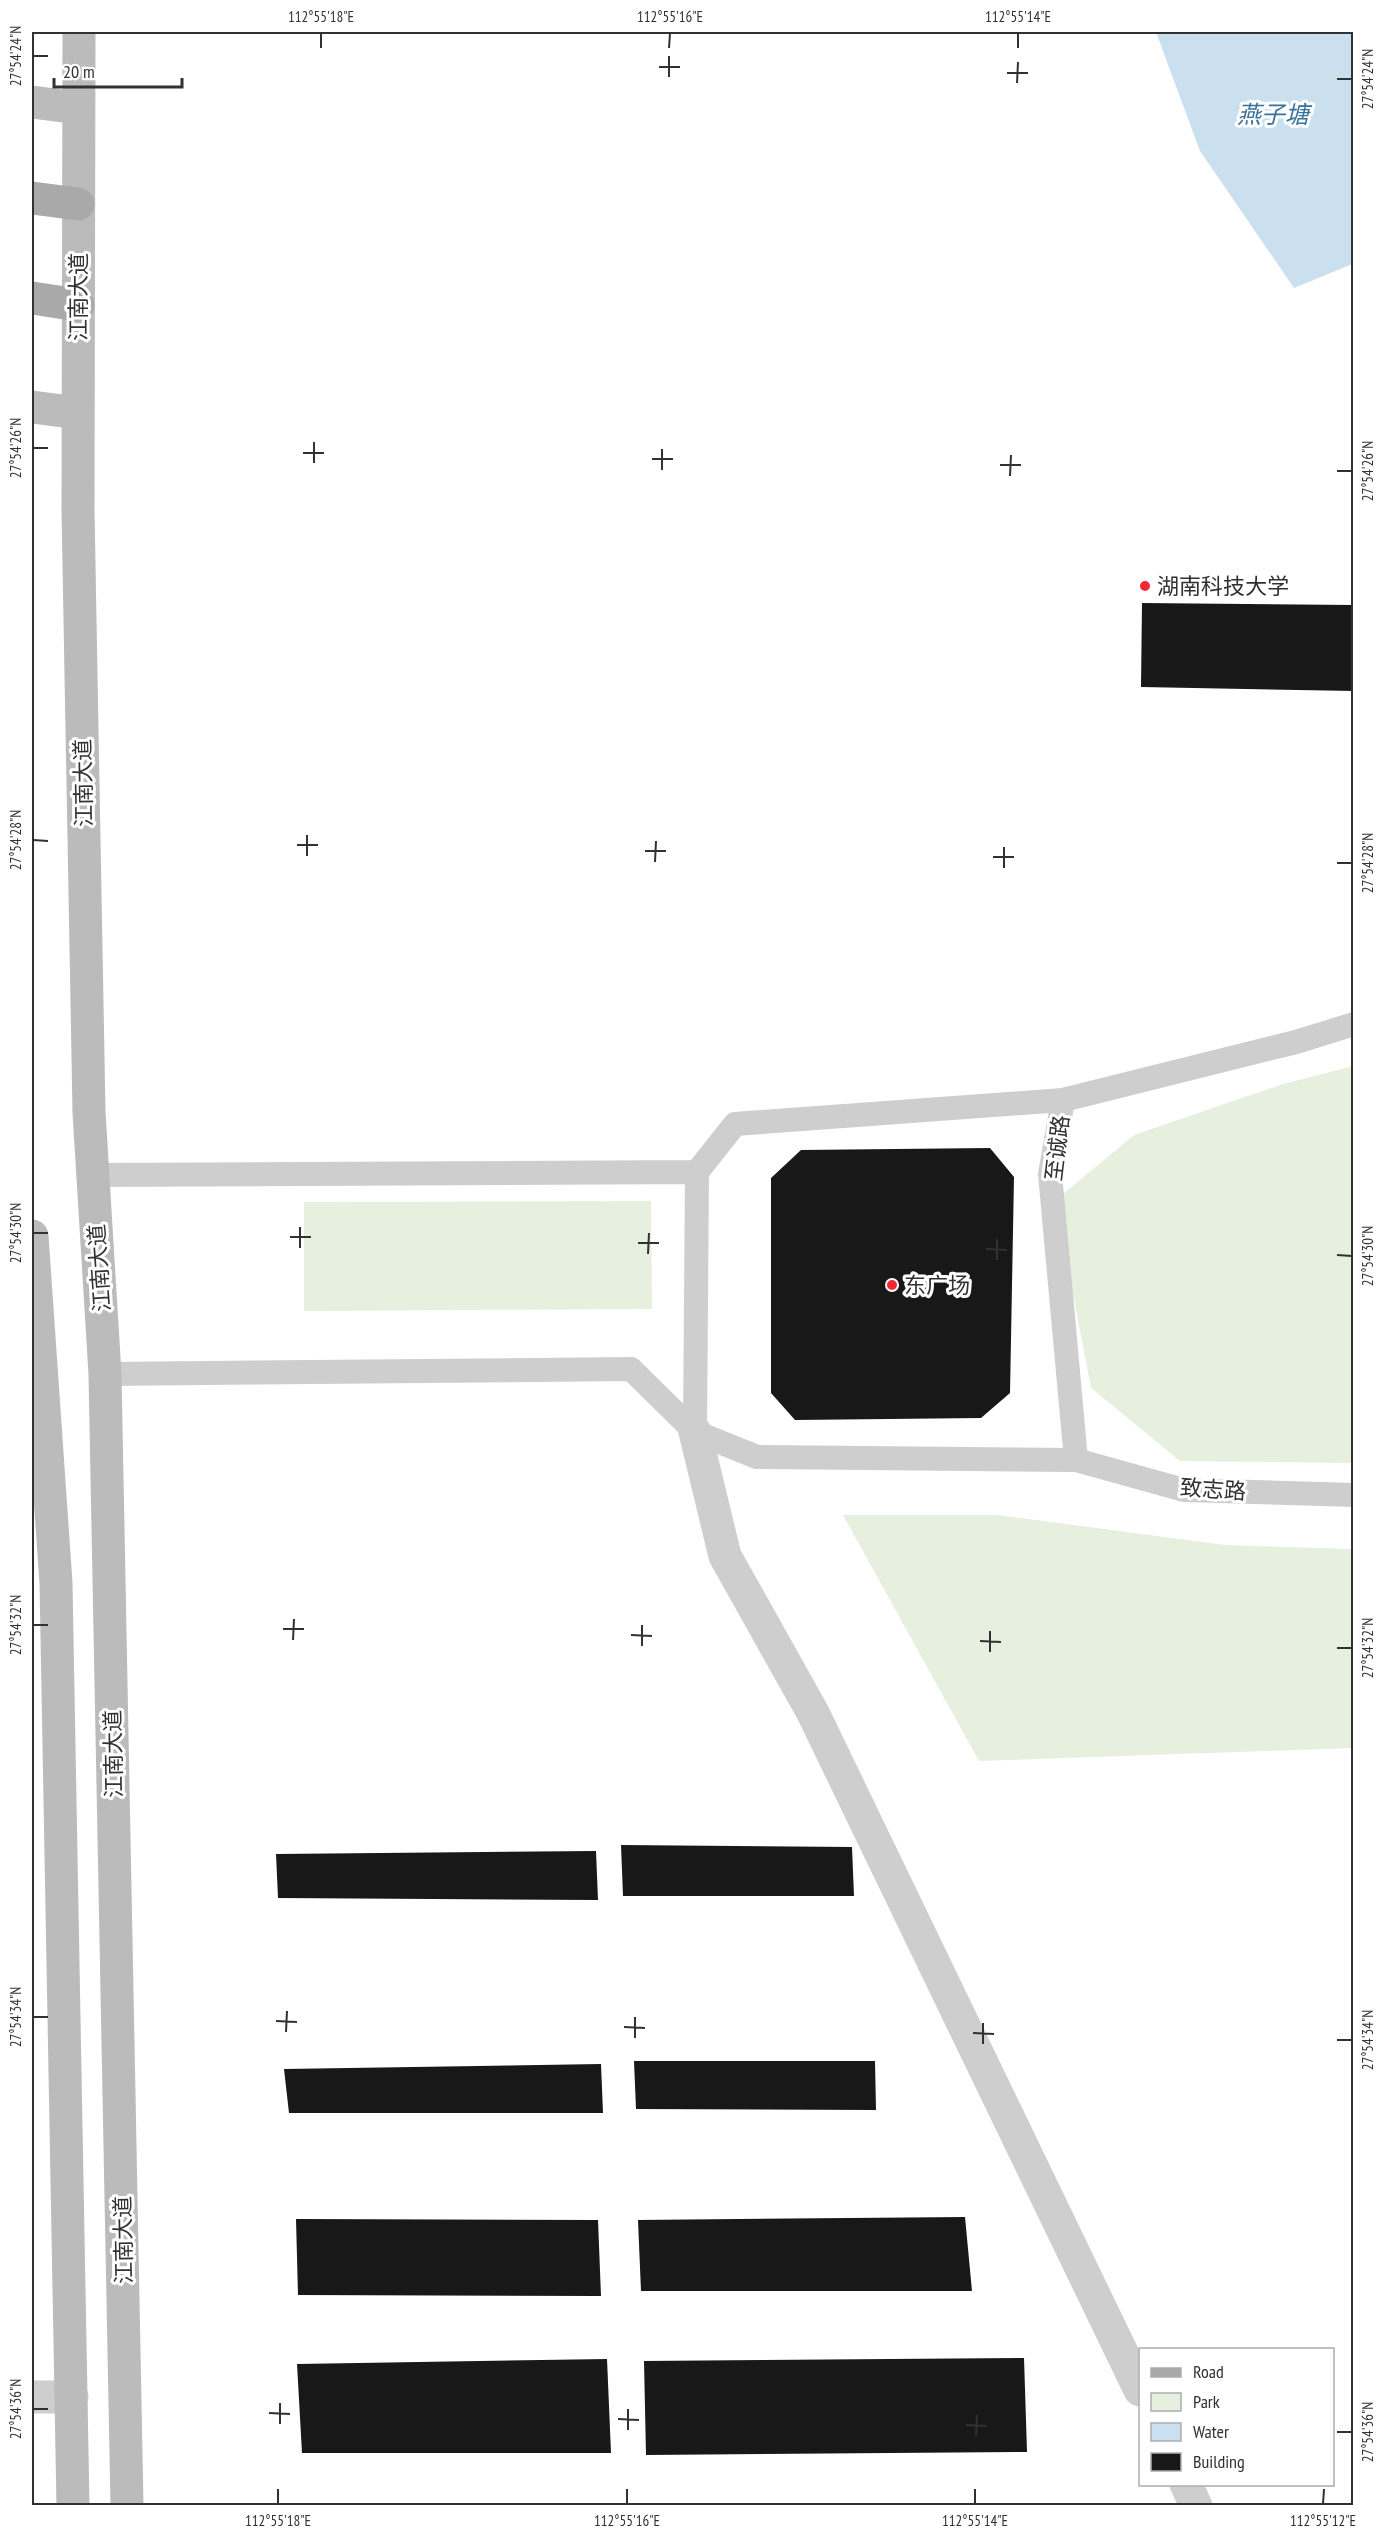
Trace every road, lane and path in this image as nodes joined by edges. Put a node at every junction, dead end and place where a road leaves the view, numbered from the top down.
1 (79, 32) edge
2 (32, 102) edge
3 (78, 108) junction
4 (32, 198) edge
5 (78, 204) junction
6 (32, 298) edge
7 (78, 305) junction
8 (32, 406) edge
9 (78, 413) junction
10 (1353, 1024) edge
11 (1063, 1100) junction
12 (697, 1172) junction
13 (93, 1175) junction
14 (32, 1236) edge
15 (105, 1374) junction
16 (695, 1432) junction
17 (1076, 1460) junction
18 (1353, 1494) edge
19 (1139, 2388) edge
20 (32, 2397) edge
21 (72, 2397) junction
22 (1187, 2486) edge
23 (74, 2505) edge
24 (127, 2505) edge
25 (1196, 2505) edge

1 - 3 main road, 江南大道
2 - 3 main road
3 - 5 main road, 江南大道
4 - 5 main road
5 - 7 main road, 江南大道
6 - 7 main road
7 - 9 main road, 江南大道
8 - 9 main road
9 - 13 main road, 江南大道
10 - 11 lane, 至诚路
11 - 12 lane
11 - 17 lane, 至诚路
12 - 13 lane
12 - 16 lane
13 - 15 main road, 江南大道
14 - 21 main road
15 - 16 lane
15 - 24 main road, 江南大道
16 - 17 lane, 致志路
16 - 19 street
17 - 18 lane, 致志路
20 - 21 street
21 - 23 main road
22 - 25 street

